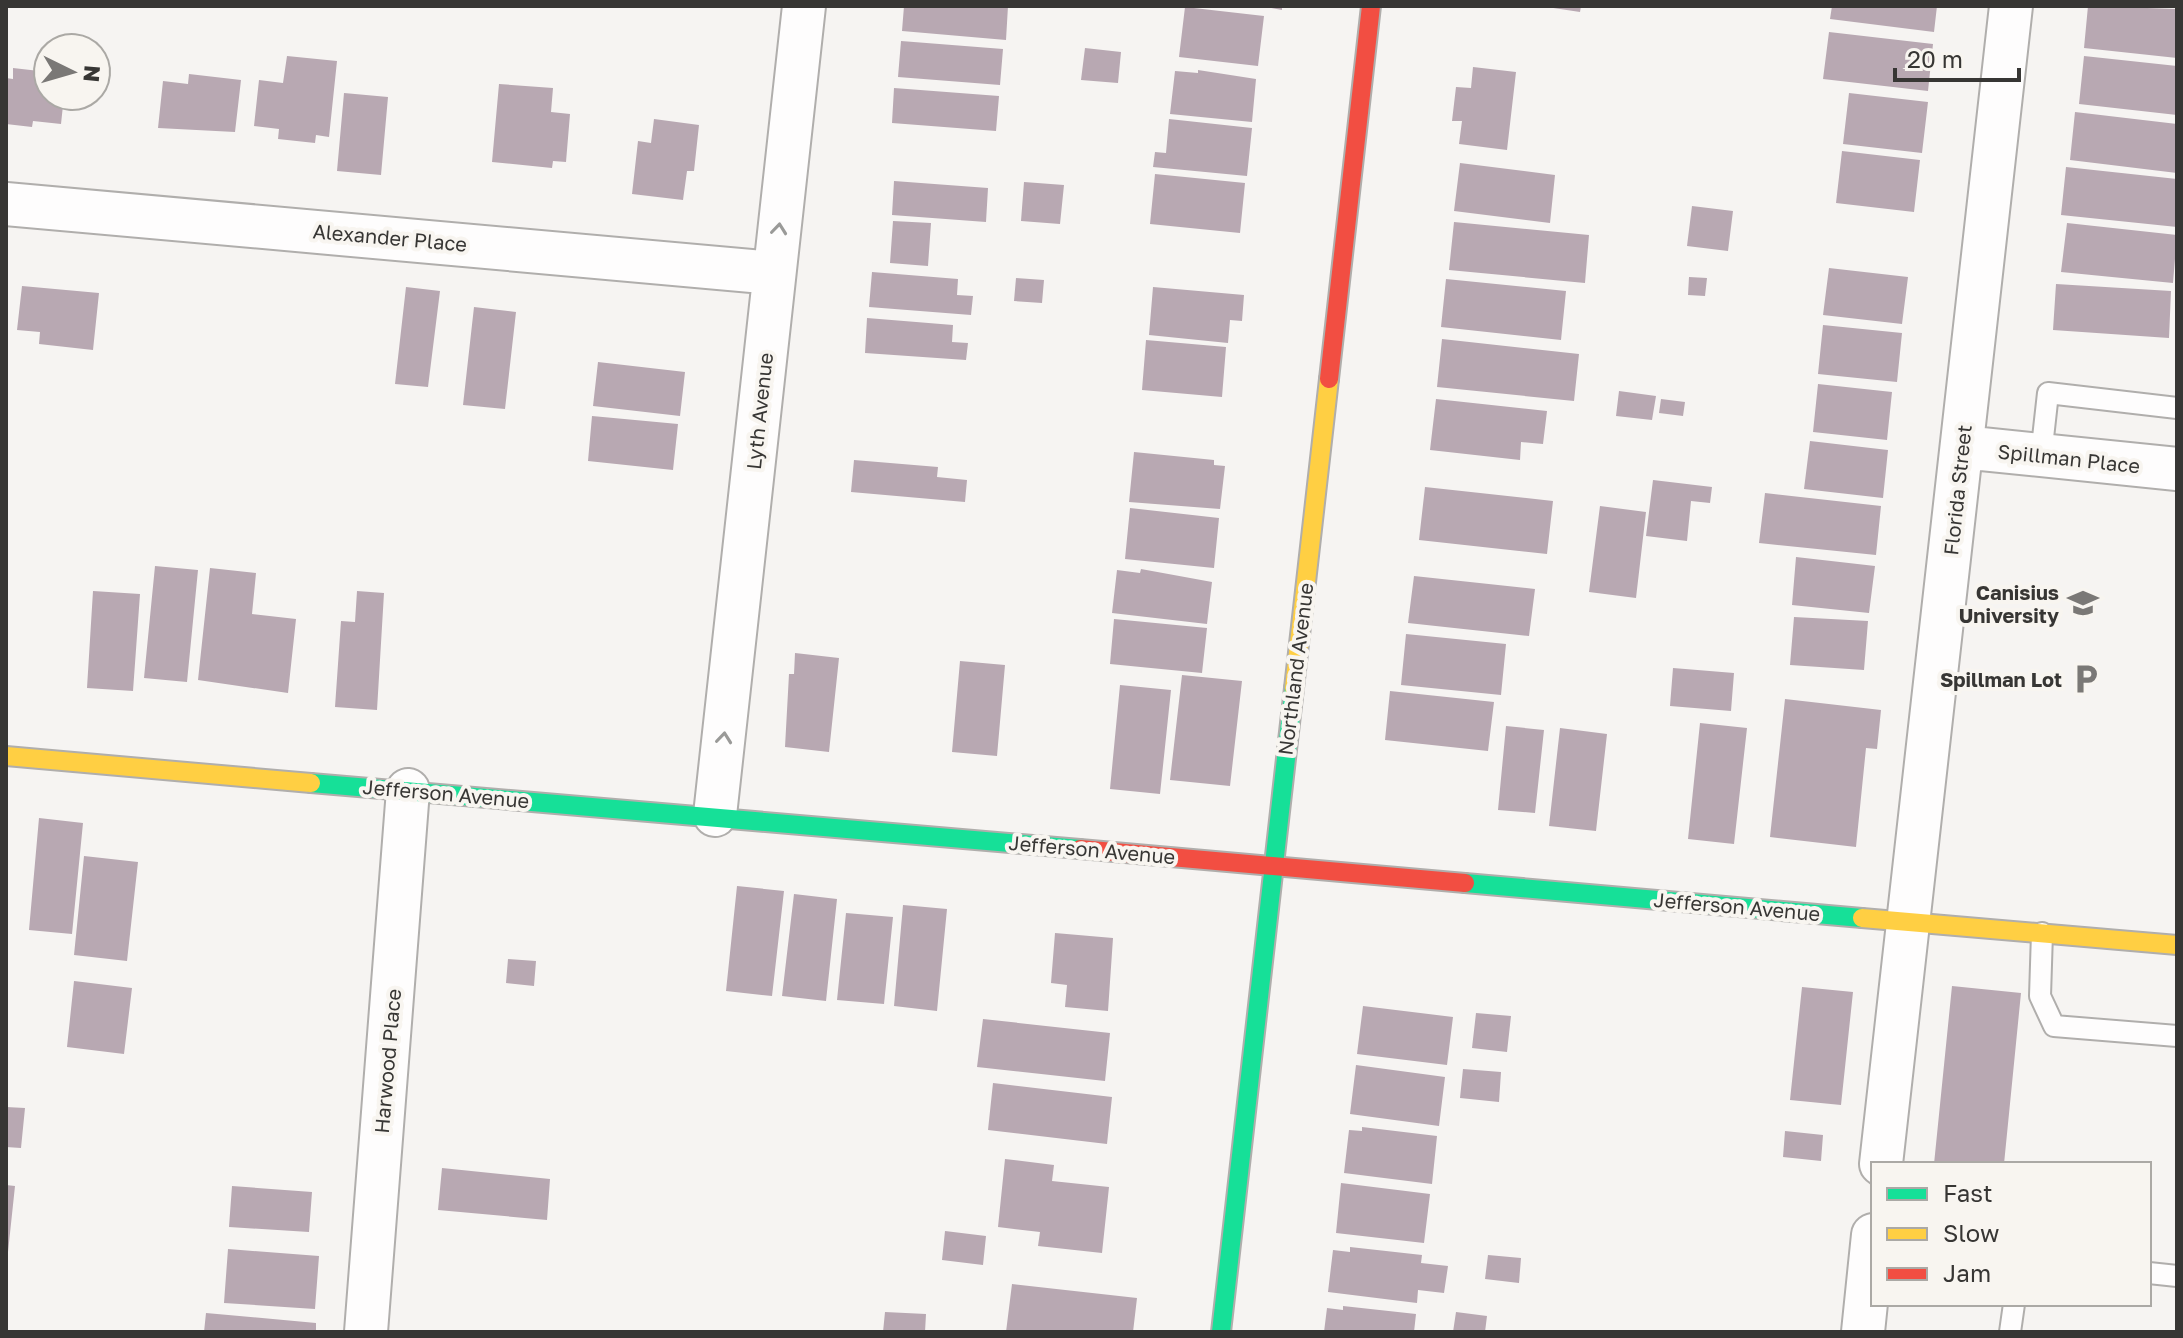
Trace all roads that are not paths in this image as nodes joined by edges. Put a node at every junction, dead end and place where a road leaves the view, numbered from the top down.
1 (804, 6) edge
2 (1371, 6) edge
3 (2011, 6) edge
4 (6, 204) edge
5 (774, 273) junction
6 (2177, 408) edge
7 (1962, 447) junction
8 (2041, 456) junction
9 (2177, 469) edge
10 (6, 756) edge
11 (408, 790) junction
12 (715, 815) junction
13 (1273, 865) junction
14 (1908, 921) junction
15 (2042, 933) junction
16 (2177, 945) edge
17 (2177, 1036) edge
18 (1881, 1162) edge
19 (1871, 1254) edge
20 (2151, 1273) edge
21 (2177, 1276) edge
22 (2014, 1306) edge
23 (366, 1332) edge
24 (1221, 1332) edge
25 (1863, 1332) edge
26 (2010, 1332) edge

5 -> 1 street, Lyth Avenue
2 - 13 street, Northland Avenue
3 - 7 street, Florida Street
4 - 5 street, Alexander Place
12 -> 5 street, Lyth Avenue
6 - 8 lane
7 - 8 street, Spillman Place
7 - 14 street, Florida Street
8 - 9 street, Spillman Place
10 - 11 street, Jefferson Avenue
11 - 12 street, Jefferson Avenue
11 - 23 street, Harwood Place
12 - 13 street, Jefferson Avenue
13 - 14 street, Jefferson Avenue
13 - 24 street, Northland Avenue
14 - 15 street, Jefferson Avenue
14 - 18 street, Florida Street
15 - 16 street, Jefferson Avenue
15 - 17 lane
19 - 25 street
20 - 21 lane
22 - 26 lane

